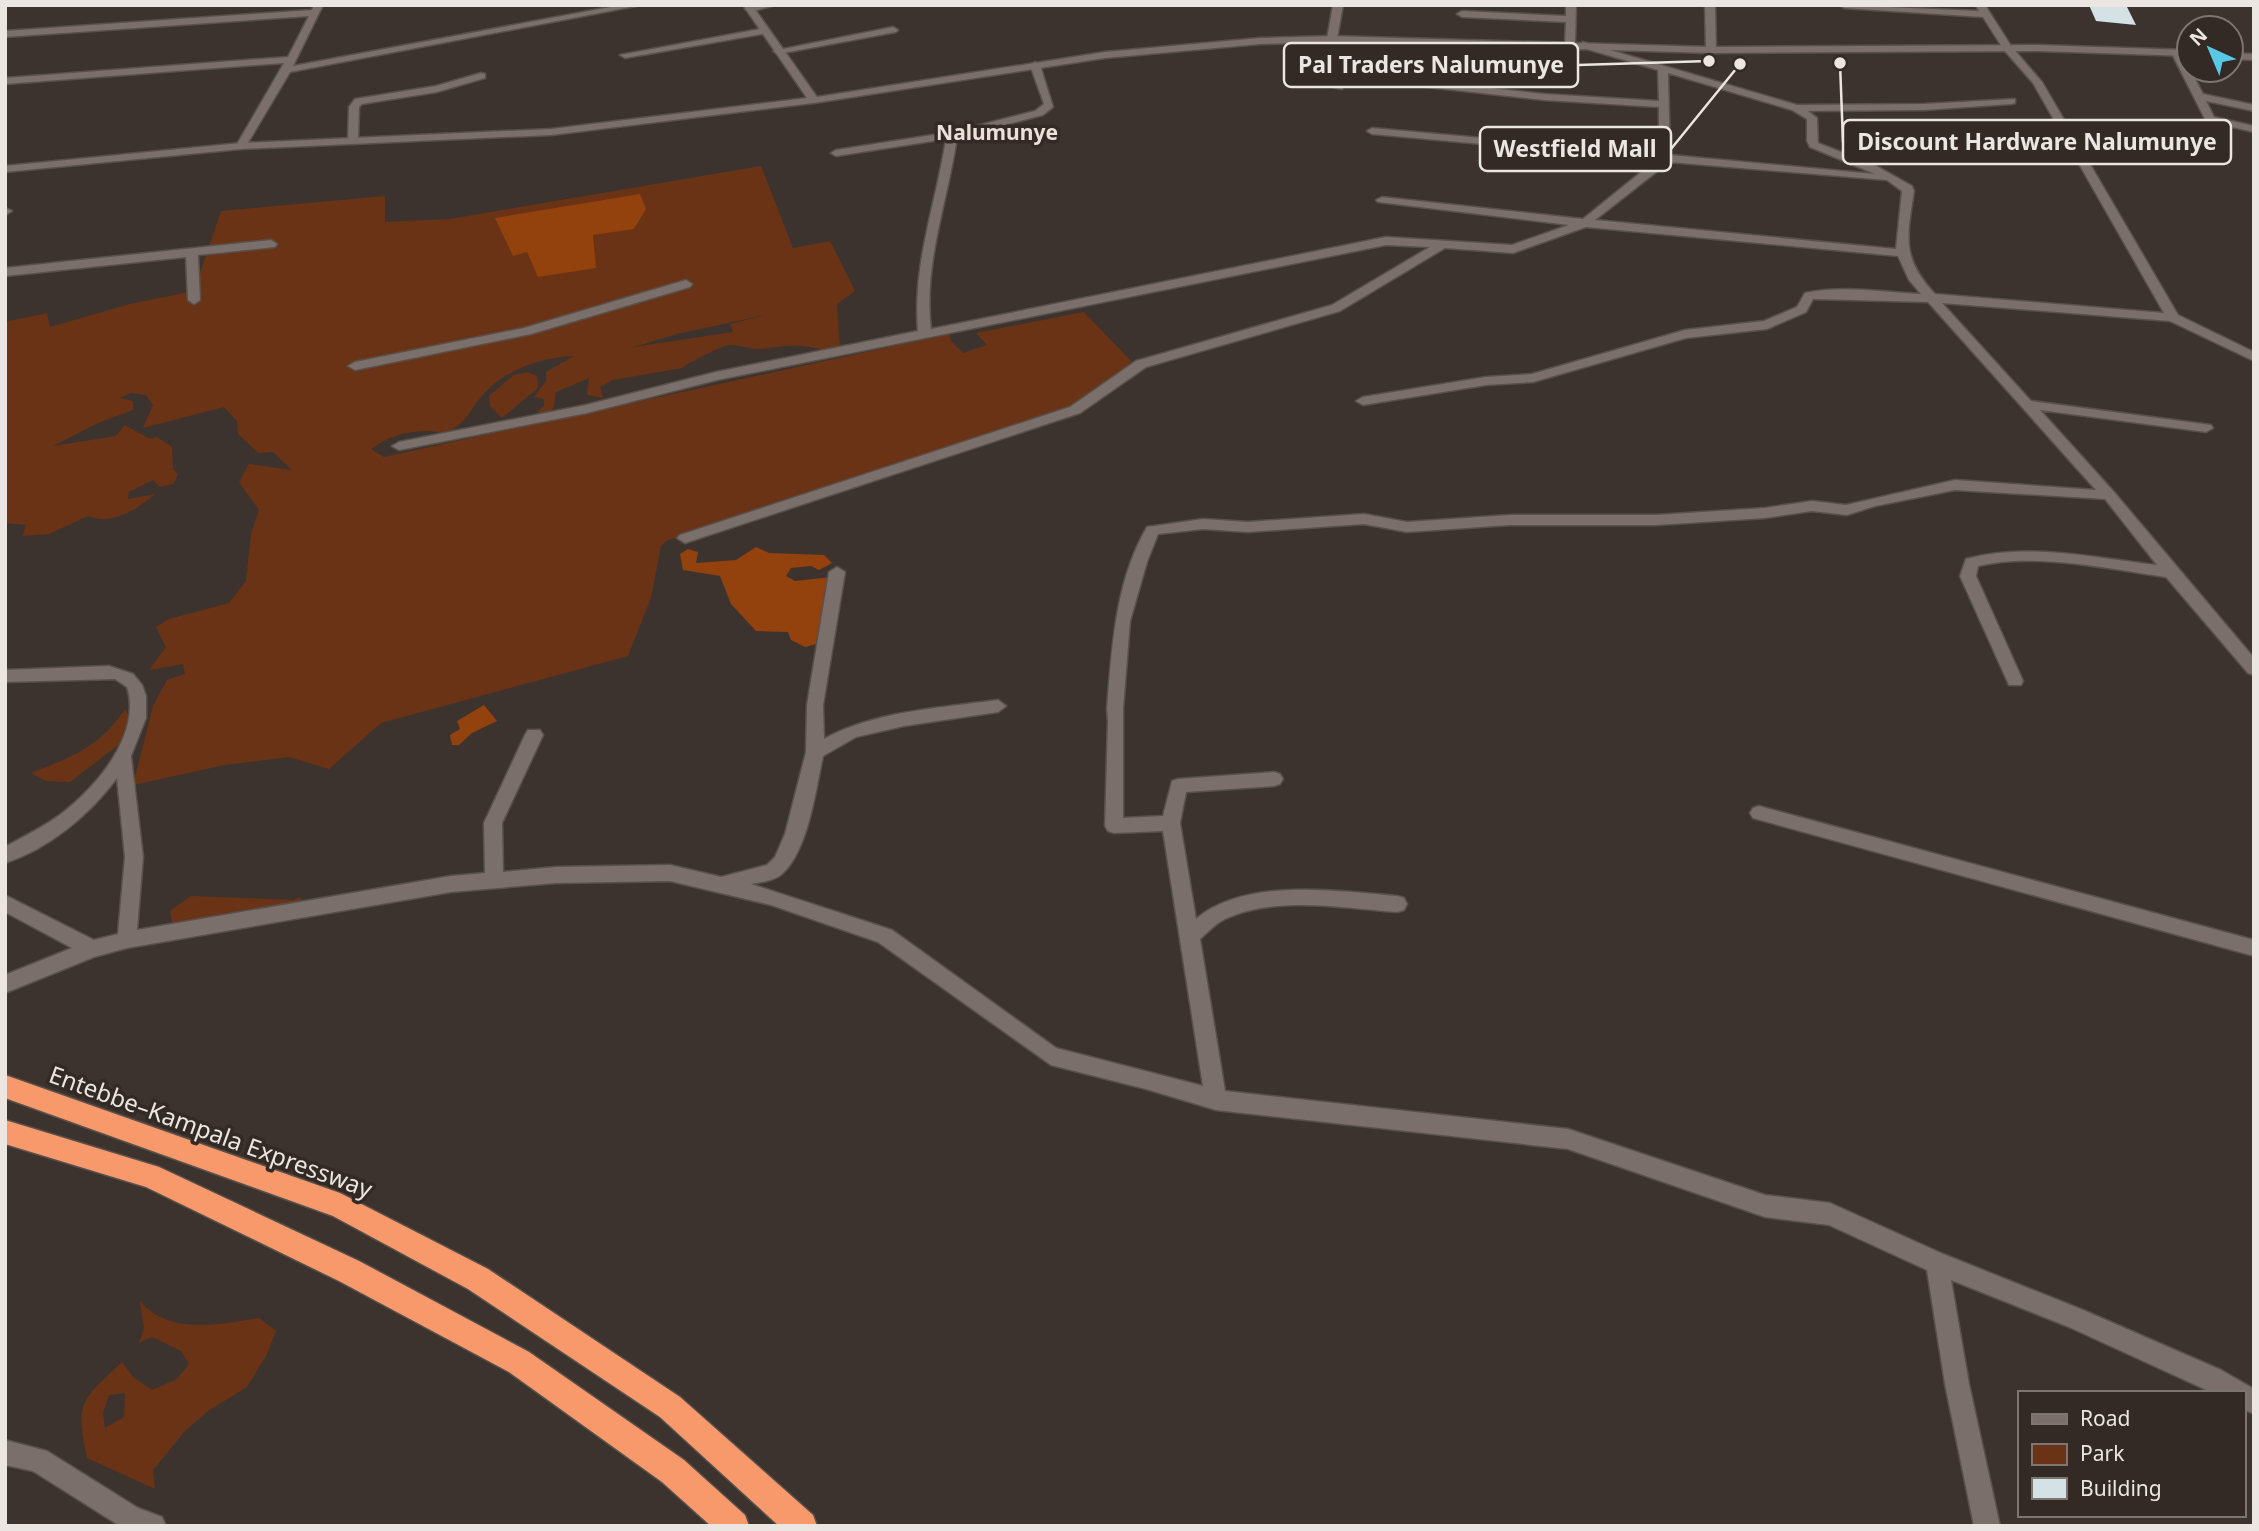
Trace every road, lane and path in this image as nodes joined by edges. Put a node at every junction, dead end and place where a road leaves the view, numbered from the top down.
1 (637, 5) edge
2 (771, 5) edge
3 (1338, 5) edge
4 (1572, 5) edge
5 (1710, 5) edge
6 (1844, 5) edge
7 (749, 7) edge
8 (317, 9) edge
9 (1983, 10) edge
10 (1462, 14) dead end
11 (1571, 19) junction
12 (893, 30) dead end
13 (765, 31) junction
14 (5, 34) edge
15 (1332, 38) junction
16 (1570, 44) junction
17 (1583, 45) junction
18 (2007, 48) junction
19 (1711, 50) junction
20 (778, 51) junction
21 (2175, 52) edge
22 (625, 55) dead end
23 (288, 65) junction
24 (1035, 65) junction
25 (1663, 70) junction
26 (481, 76) dead end
27 (5, 81) edge
28 (2194, 84) edge
29 (1338, 87) dead end
30 (2201, 97) junction
31 (814, 100) junction
32 (2011, 101) dead end
33 (1664, 104) junction
34 (1796, 108) junction
35 (2254, 108) edge
36 (2254, 129) edge
37 (1372, 131) dead end
38 (952, 135) junction
39 (353, 141) junction
40 (241, 146) junction
41 (836, 153) dead end
42 (1665, 159) junction
43 (2003, 159) dead end
44 (1850, 160) junction
45 (5, 169) edge
46 (1897, 179) junction
47 (1382, 200) dead end
48 (1585, 223) junction
49 (1810, 243) junction
50 (271, 244) dead end
51 (1444, 244) junction
52 (192, 252) junction
53 (1903, 253) junction
54 (1811, 257) dead end
55 (5, 272) edge
56 (686, 284) dead end
57 (1932, 299) junction
58 (194, 300) dead end
59 (2173, 317) junction
60 (925, 334) junction
61 (2217, 339) junction
62 (2254, 345) edge
63 (2254, 357) edge
64 (355, 366) dead end
65 (1363, 401) dead end
66 (2025, 404) junction
67 (2206, 428) dead end
68 (399, 446) dead end
69 (2109, 495) junction
70 (685, 538) dead end
71 (837, 572) dead end
72 (2171, 572) junction
73 (2254, 669) edge
74 (5, 676) edge
75 (2015, 681) dead end
76 (998, 706) dead end
77 (534, 735) dead end
78 (815, 752) junction
79 (123, 757) junction
80 (1274, 779) dead end
81 (1759, 813) dead end
82 (1171, 823) junction
83 (5, 856) edge
84 (494, 880) junction
85 (723, 884) junction
86 (5, 903) edge
87 (1397, 904) dead end
88 (1190, 936) junction
89 (127, 940) junction
90 (2254, 948) edge
91 (92, 949) junction
92 (5, 984) edge
93 (5, 1086) edge
94 (1216, 1100) junction
95 (5, 1132) edge
96 (1937, 1263) junction
97 (2233, 1391) edge
98 (5, 1452) edge
99 (153, 1526) edge
100 (734, 1526) edge
101 (802, 1526) edge
102 (1987, 1526) edge

1 - 23 street
2 - 7 street
3 - 15 street
4 - 11 street
5 - 19 street
6 - 9 street
7 - 13 street
8 - 14 street
8 - 23 street
9 - 18 street
10 - 11 street
11 - 16 street
12 - 20 street
13 - 20 street
13 - 22 street
15 - 16 street
15 - 24 street
16 - 17 street
17 - 19 street
17 - 25 street
18 - 19 street
18 - 21 street
18 - 59 street
20 - 31 street
23 - 27 street
23 - 40 street
24 - 31 street
24 - 38 street
25 - 33 street
25 - 34 street
26 - 39 street
28 - 30 street
29 - 33 street
30 - 35 street
30 - 36 street
31 - 39 street
32 - 34 street
33 - 42 street
34 - 44 street
37 - 42 street
38 - 41 street
38 - 60 street
39 - 40 street
40 - 45 street
42 - 46 street
42 - 48 street
43 - 44 street
44 - 46 street
46 - 53 street
47 - 48 street
48 - 49 street
48 - 51 street
49 - 53 street
49 - 54 street
50 - 52 street
51 - 60 street
51 - 70 street
52 - 55 street
52 - 58 street
53 - 57 street
56 - 64 street
57 - 59 street
57 - 65 street
57 - 66 street
59 - 61 street
60 - 68 street
61 - 62 street
61 - 63 street
66 - 67 street
66 - 69 street
69 - 72 street
69 - 82 street
71 - 78 street
72 - 73 street
72 - 75 street
74 - 79 street
76 - 78 street
77 - 84 street
78 - 85 street
79 - 83 street
79 - 89 street
80 - 82 street
81 - 90 street
82 - 88 street
84 - 85 street
84 - 89 street
85 - 94 street
86 - 91 street
87 - 88 street
88 - 94 street
89 - 91 street
91 - 92 street
93 - 101 highway, Entebbe–Kampala Expressway
94 - 96 street
95 - 100 highway
96 - 97 street
96 - 102 street
98 - 99 street

